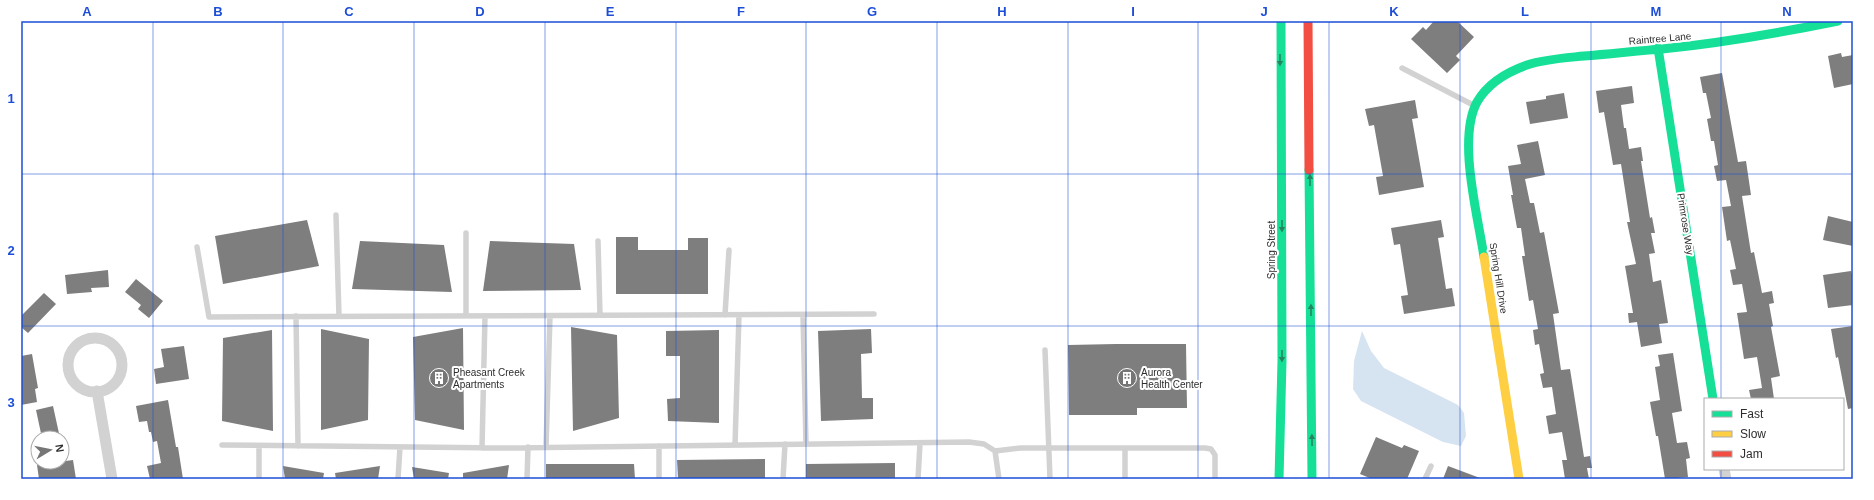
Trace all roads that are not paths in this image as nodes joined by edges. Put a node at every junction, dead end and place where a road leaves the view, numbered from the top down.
1 (1281, 21) edge
2 (1308, 21) edge
3 (1838, 21) edge
4 (1658, 48) junction
5 (1402, 68) dead end
6 (1489, 86) joint
7 (1475, 106) junction
8 (336, 215) dead end
9 (466, 233) dead end
10 (598, 241) dead end
11 (197, 247) dead end
12 (729, 250) dead end
13 (874, 314) dead end
14 (600, 315) junction
15 (725, 315) junction
16 (739, 315) junction
17 (803, 315) junction
18 (296, 316) junction
19 (339, 316) junction
20 (466, 316) junction
21 (485, 316) junction
22 (550, 316) junction
23 (1045, 350) dead end
24 (97, 391) junction
25 (1714, 398) edge
26 (920, 443) junction
27 (785, 444) junction
28 (806, 444) junction
29 (222, 445) dead end
30 (735, 445) junction
31 (259, 446) junction
32 (298, 446) junction
33 (659, 446) junction
34 (400, 447) junction
35 (528, 447) junction
36 (546, 447) junction
37 (482, 448) junction
38 (1048, 448) junction
39 (1125, 448) junction
40 (995, 451) junction
41 (1431, 466) dead end
42 (112, 479) edge
43 (259, 479) edge
44 (398, 479) edge
45 (527, 479) edge
46 (659, 479) edge
47 (783, 479) edge
48 (918, 479) edge
49 (998, 479) edge
50 (1050, 479) edge
51 (1125, 479) edge
52 (1215, 479) edge
53 (1279, 479) edge
54 (1312, 479) edge
55 (1425, 479) edge
56 (1519, 479) edge

1 -> 53 street, Spring Street
54 -> 2 street
3 - 4 street, Raintree Lane
4 - 6 street, Raintree Lane
4 - 25 street, Primrose Way
5 - 7 lane
6 - 7 street, Spring Hill Drive
7 - 56 street, Spring Hill Drive
8 - 19 lane
9 - 20 lane
10 - 14 lane
11 - 18 lane
12 - 15 lane
13 - 17 lane
14 - 15 lane
14 - 22 lane
15 - 16 lane
16 - 17 lane
16 - 30 lane
17 - 28 lane
18 - 19 lane
18 - 32 lane
19 - 20 lane
20 - 21 lane
21 - 22 lane
21 - 37 lane
22 - 36 lane
23 - 38 lane
24 - 24 street
24 - 42 street
26 - 28 lane
26 - 40 lane
26 - 48 lane
27 - 28 lane
27 - 30 lane
27 - 47 lane
29 - 31 lane
30 - 33 lane
31 - 32 lane
31 - 43 lane
32 - 34 lane
33 - 36 lane
33 - 46 lane
34 - 37 lane
34 - 44 lane
35 - 36 lane
35 - 37 lane
35 - 45 lane
38 - 39 lane
38 - 40 lane
38 - 50 lane
39 - 51 lane
39 - 52 lane
40 - 49 lane
41 - 55 lane

